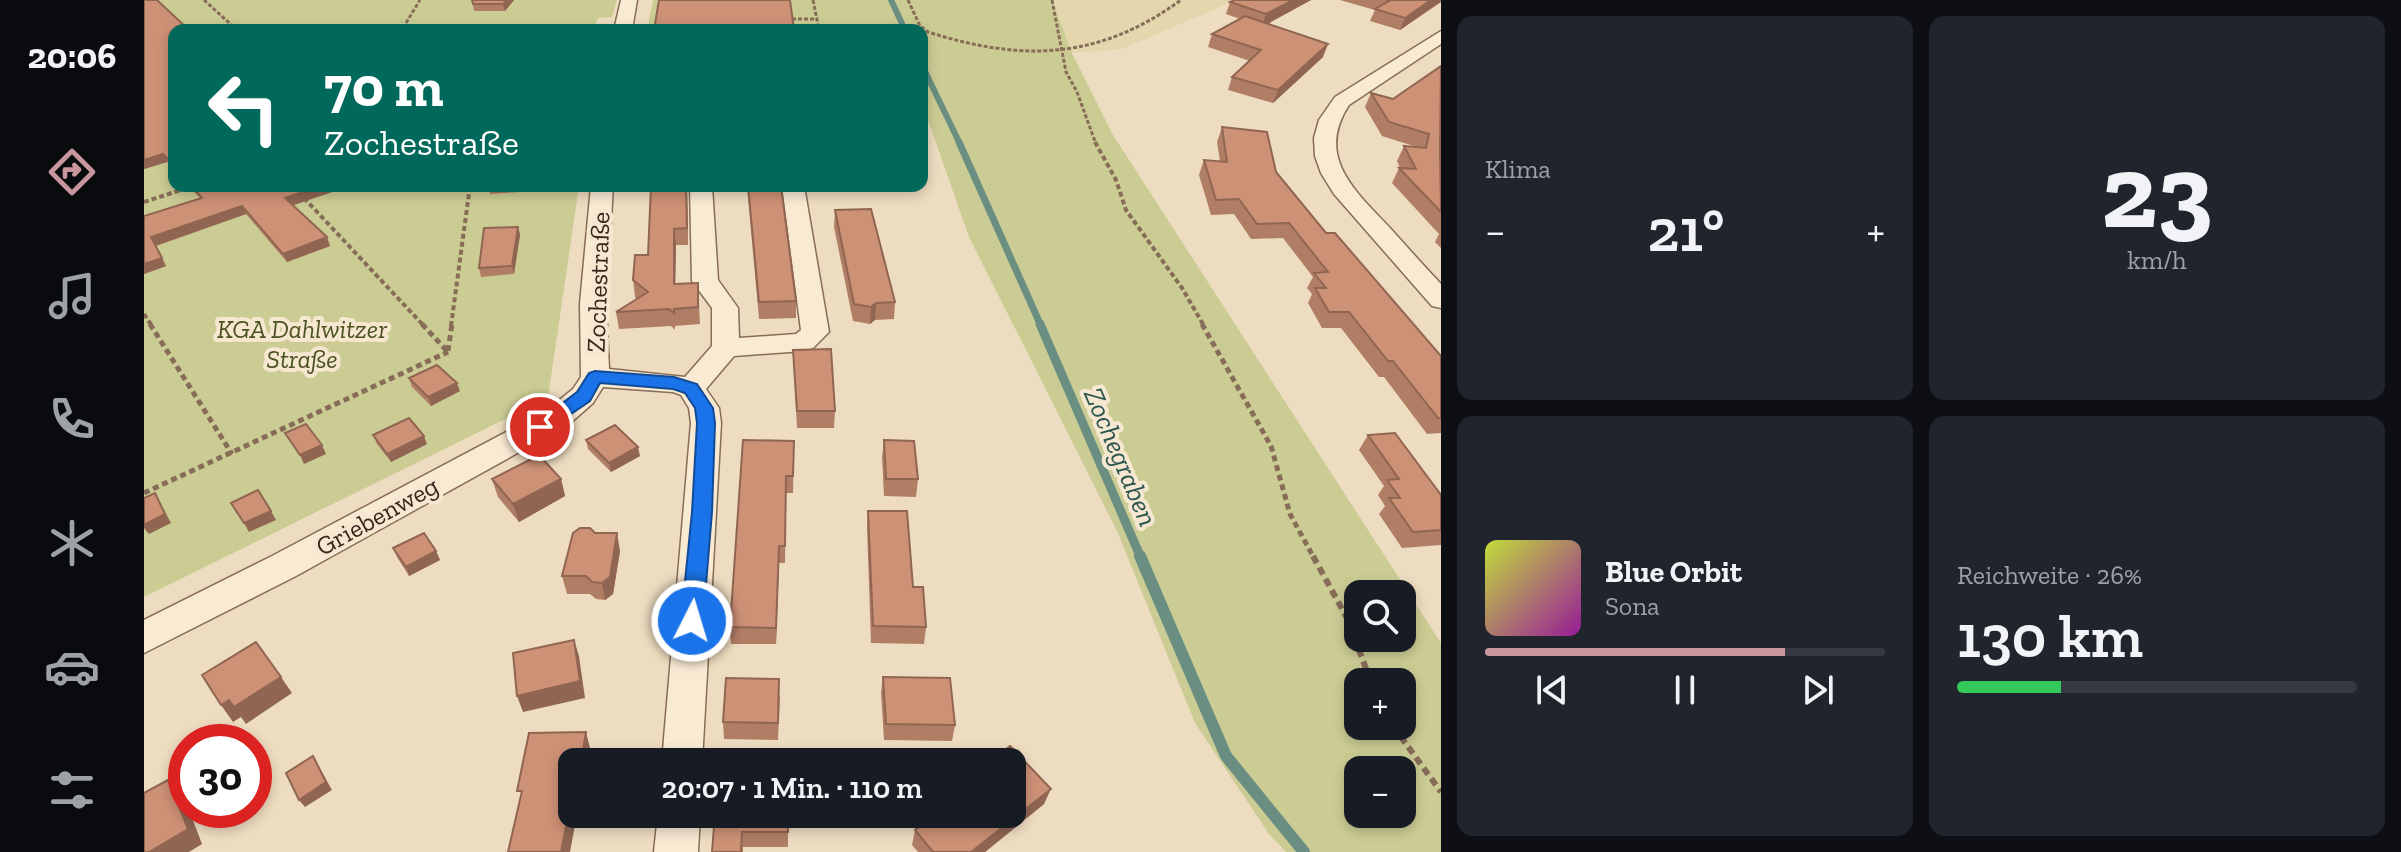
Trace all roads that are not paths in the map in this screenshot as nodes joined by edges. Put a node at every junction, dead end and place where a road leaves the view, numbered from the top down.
1 (629, 0) edge
2 (624, 24) edge
3 (1441, 36) edge
4 (602, 192) edge
5 (701, 192) edge
6 (794, 192) edge
7 (1441, 300) edge
8 (726, 348) junction
9 (595, 377) junction
10 (691, 388) junction
11 (144, 637) edge
12 (683, 748) edge
13 (678, 828) edge
14 (676, 852) edge

1 - 2 street
3 - 7 street
4 - 9 street, Zochestraße
5 - 8 street
6 - 8 street
8 - 10 street
9 - 10 street, Zochestraße
9 - 11 street, Griebenweg
10 - 12 street
13 - 14 street

